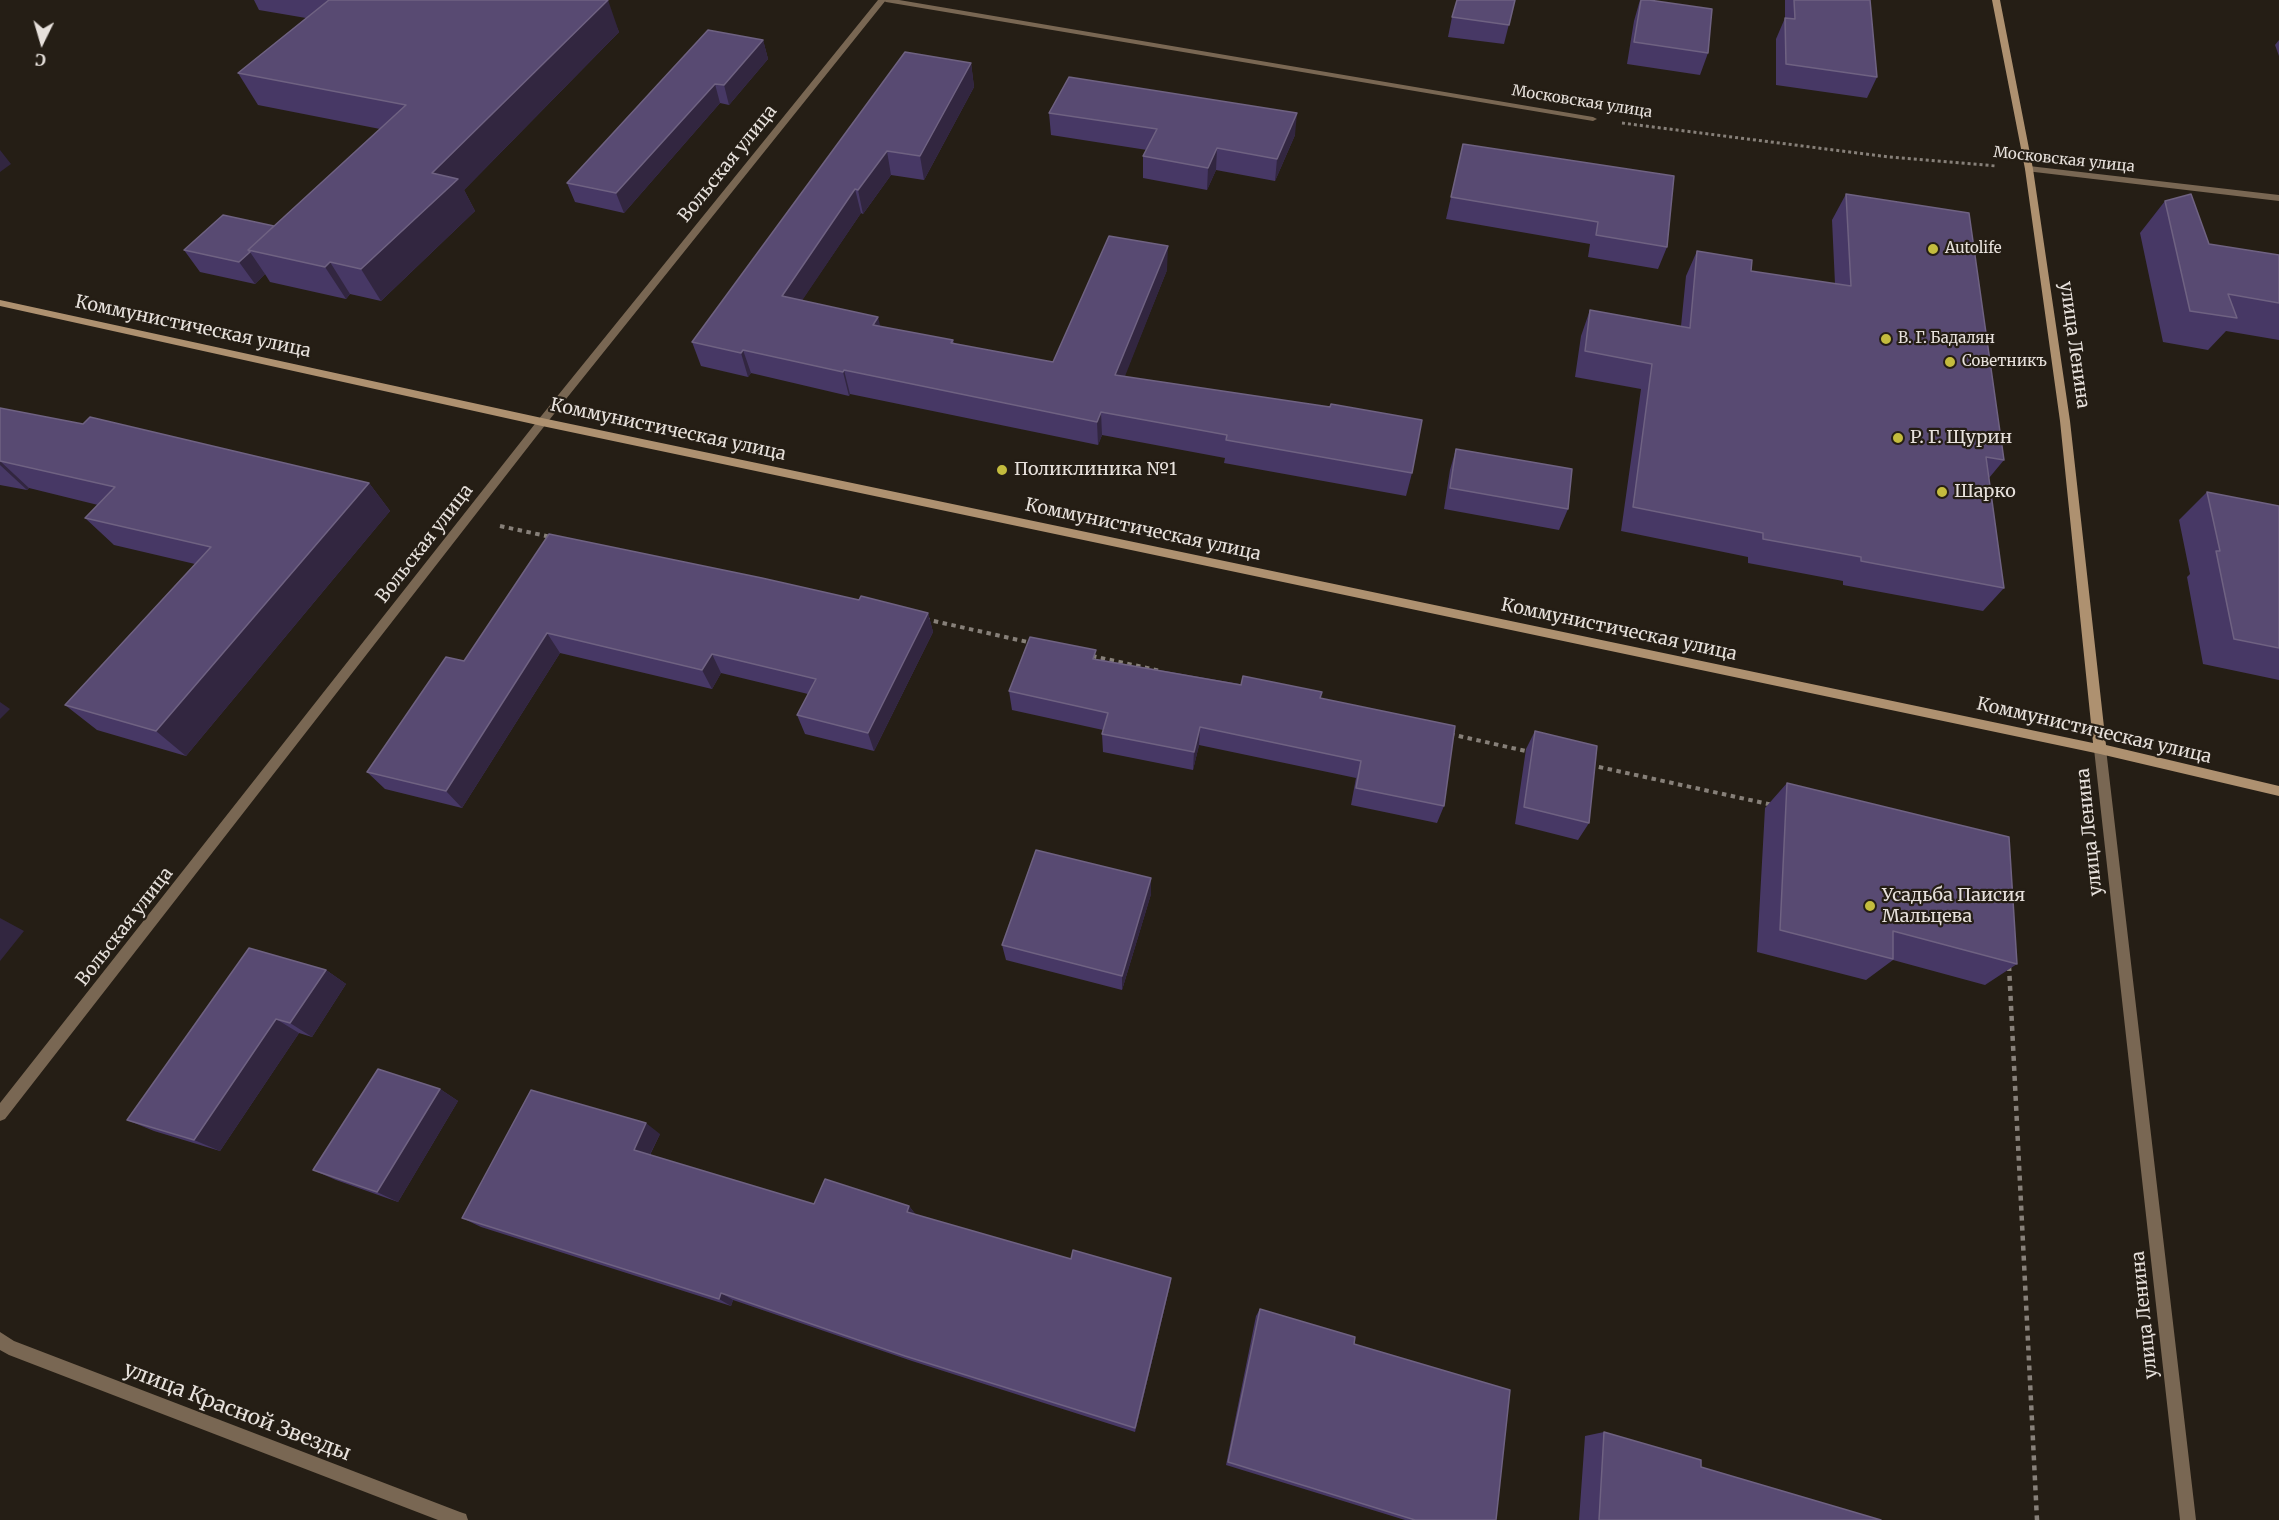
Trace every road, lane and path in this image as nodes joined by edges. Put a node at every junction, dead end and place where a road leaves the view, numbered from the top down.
1 (884, 0) edge
2 (1996, 0) edge
3 (1593, 119) joint
4 (2029, 169) junction
5 (2279, 198) edge
6 (0, 303) edge
7 (542, 422) junction
8 (466, 519) junction
9 (559, 539) edge
10 (920, 618) edge
11 (1037, 644) edge
12 (1083, 654) edge
13 (1165, 672) edge
14 (1444, 733) edge
15 (2100, 749) junction
16 (1537, 753) edge
17 (1584, 764) edge
18 (2279, 791) edge
19 (1782, 807) dead end
20 (2009, 962) edge
21 (0, 1114) edge
22 (0, 1340) edge
23 (460, 1520) edge
24 (2037, 1520) edge
25 (2188, 1520) edge

1 - 3 street, Московская улица
1 - 7 street, Вольская улица
2 - 4 main road, улица Ленина
3 - 4 path, Московская улица
4 - 5 street, Московская улица
4 - 15 main road, улица Ленина
6 - 7 main road, Коммунистическая улица
7 - 8 street, Вольская улица
7 - 15 main road, Коммунистическая улица
8 - 9 path
8 - 21 street, Вольская улица
10 - 11 path
12 - 13 path
14 - 16 path
15 - 18 main road, Коммунистическая улица
15 - 25 street, улица Ленина
17 - 19 path
20 - 24 path
22 - 23 street, улица Красной Звезды

